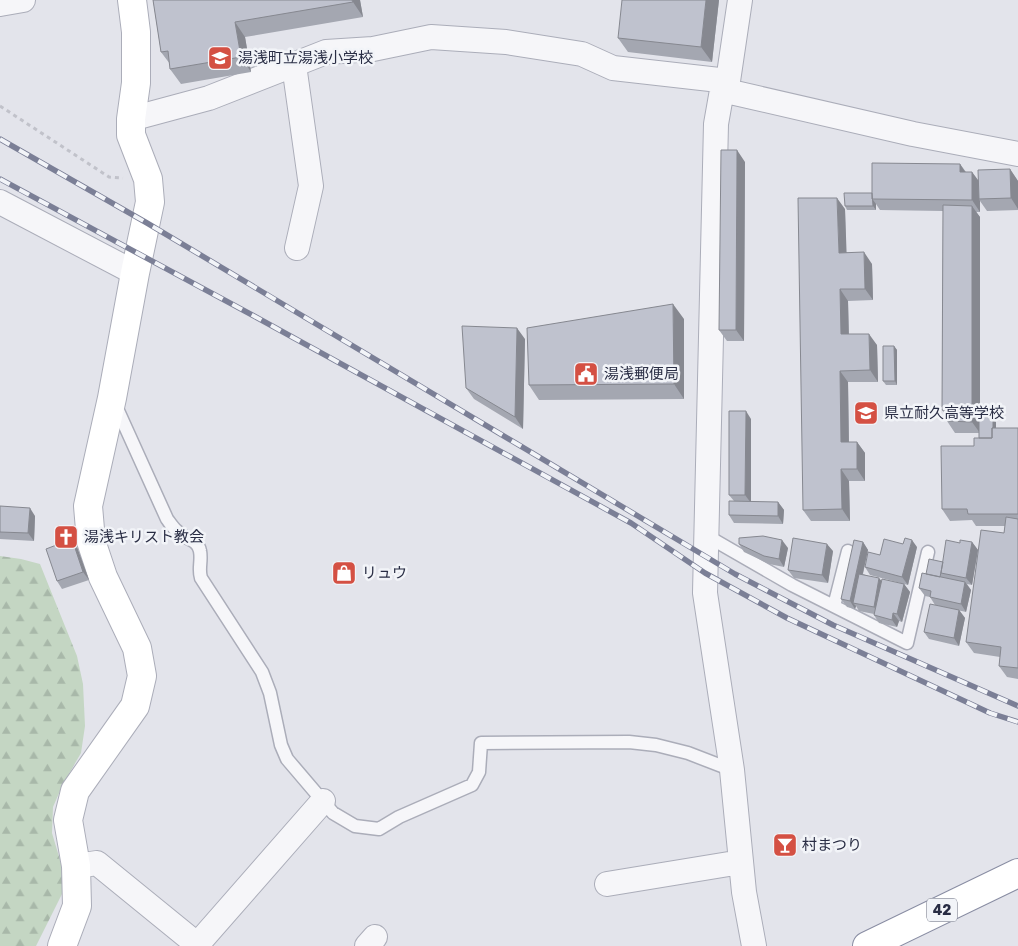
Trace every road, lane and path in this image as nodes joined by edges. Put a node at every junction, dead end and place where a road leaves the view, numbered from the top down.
1 (23, 0) edge
2 (132, 0) edge
3 (740, 0) edge
4 (0, 4) edge
5 (294, 65) junction
6 (725, 86) junction
7 (0, 106) edge
8 (131, 119) junction
9 (1018, 154) edge
10 (145, 172) junction
11 (0, 202) edge
12 (297, 248) dead end
13 (135, 273) junction
14 (112, 398) junction
15 (707, 536) junction
16 (848, 551) dead end
17 (928, 552) dead end
18 (834, 606) junction
19 (732, 770) junction
20 (323, 800) junction
21 (741, 862) junction
22 (76, 866) junction
23 (1018, 874) edge
24 (607, 884) dead end
25 (198, 945) edge
26 (62, 946) edge
27 (754, 946) edge
28 (866, 946) edge

1 - 4 street
2 - 8 main road
3 - 6 street
5 - 6 street
5 - 8 street
5 - 12 street
6 - 9 street
6 - 15 street
7 - 10 path
8 - 10 main road
10 - 13 main road
11 - 13 street
13 - 14 main road
14 - 20 lane
14 - 22 main road
15 - 18 lane
15 - 19 street
16 - 18 lane
17 - 18 lane
19 - 20 lane
19 - 21 street
20 - 25 street
21 - 24 street
21 - 27 street
22 - 25 street
22 - 26 main road
23 - 28 main road, 42

